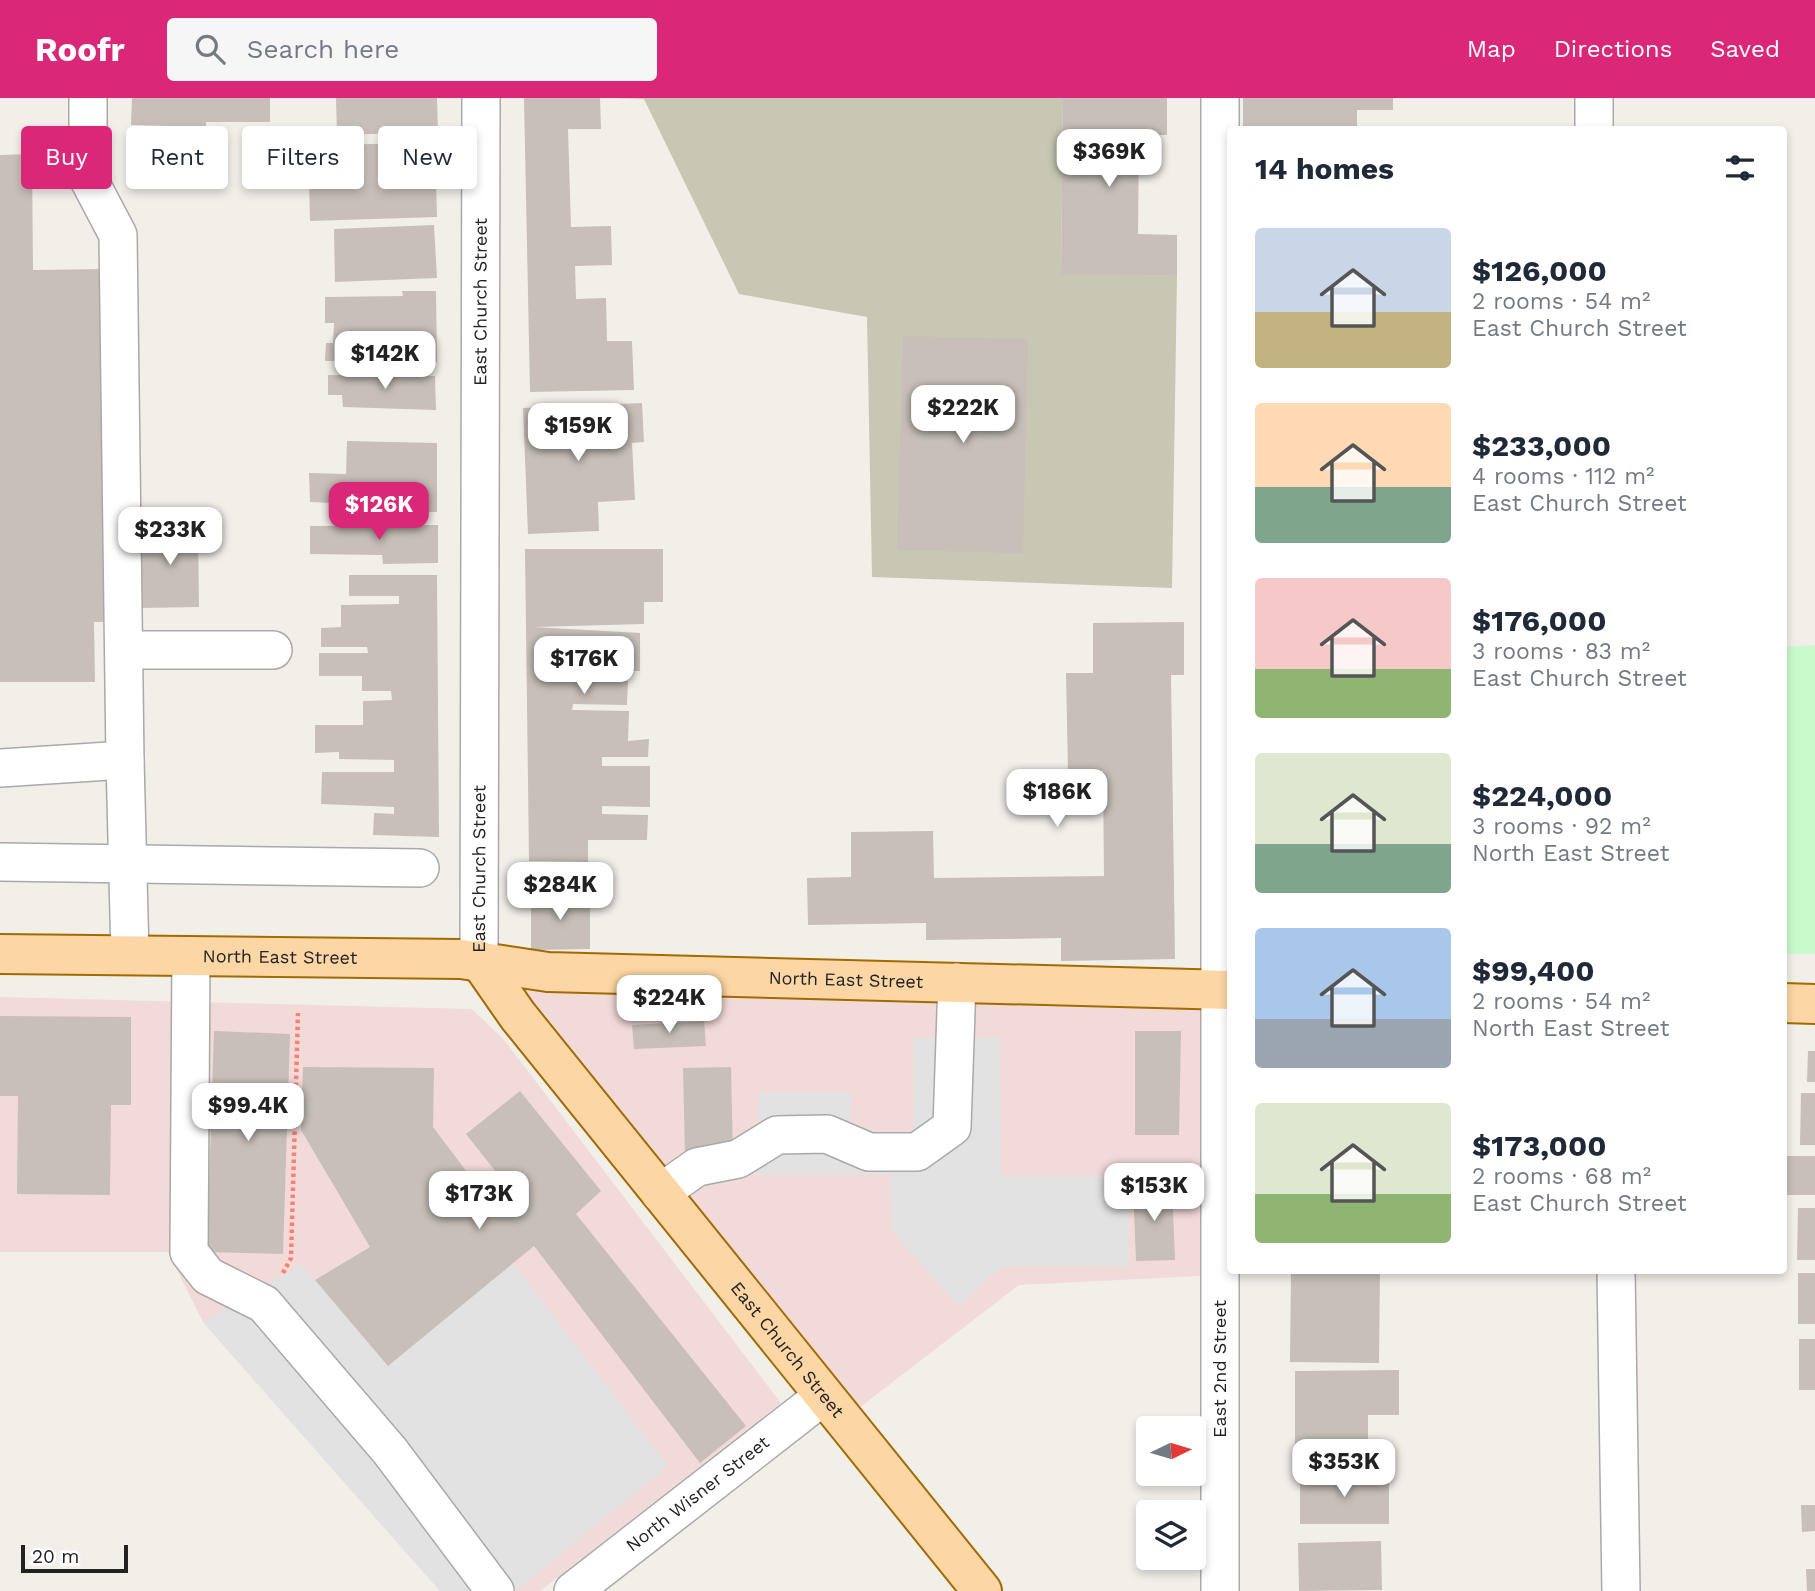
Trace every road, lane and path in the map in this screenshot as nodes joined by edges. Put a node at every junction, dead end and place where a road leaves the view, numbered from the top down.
1 (88, 98) edge
2 (481, 98) edge
3 (1220, 98) edge
4 (1594, 98) edge
5 (1594, 126) edge
6 (123, 637) junction
7 (273, 650) dead end
8 (125, 761) junction
9 (0, 768) edge
10 (0, 862) edge
11 (125, 862) junction
12 (420, 868) dead end
13 (0, 954) edge
14 (130, 955) junction
15 (191, 956) junction
16 (479, 960) junction
17 (957, 982) junction
18 (1225, 989) edge
19 (1787, 1003) edge
20 (1815, 1004) edge
21 (298, 1013) dead end
22 (660, 1193) junction
23 (1616, 1274) edge
24 (264, 1304) junction
25 (822, 1396) junction
26 (495, 1591) edge
27 (573, 1591) edge
28 (982, 1591) edge
29 (1220, 1591) edge
30 (1621, 1591) edge

1 - 6 street
2 - 16 street, East Church Street
3 - 18 street, East 2nd Street
4 - 5 street
6 - 7 street
6 - 8 street
8 - 9 street
8 - 11 street
10 - 11 street
11 - 12 street
11 - 14 street
13 - 14 main road, North East Street
14 - 15 main road, North East Street
15 - 16 main road, North East Street
15 - 24 street
16 - 17 main road, North East Street
16 - 22 main road, East Church Street
17 - 18 main road, North East Street
17 - 22 street
18 - 29 street, East 2nd Street
19 - 20 main road
21 - 24 path
22 - 25 main road, East Church Street
23 - 30 street
24 - 26 street
25 - 27 street, North Wisner Street
25 - 28 main road, East Church Street

